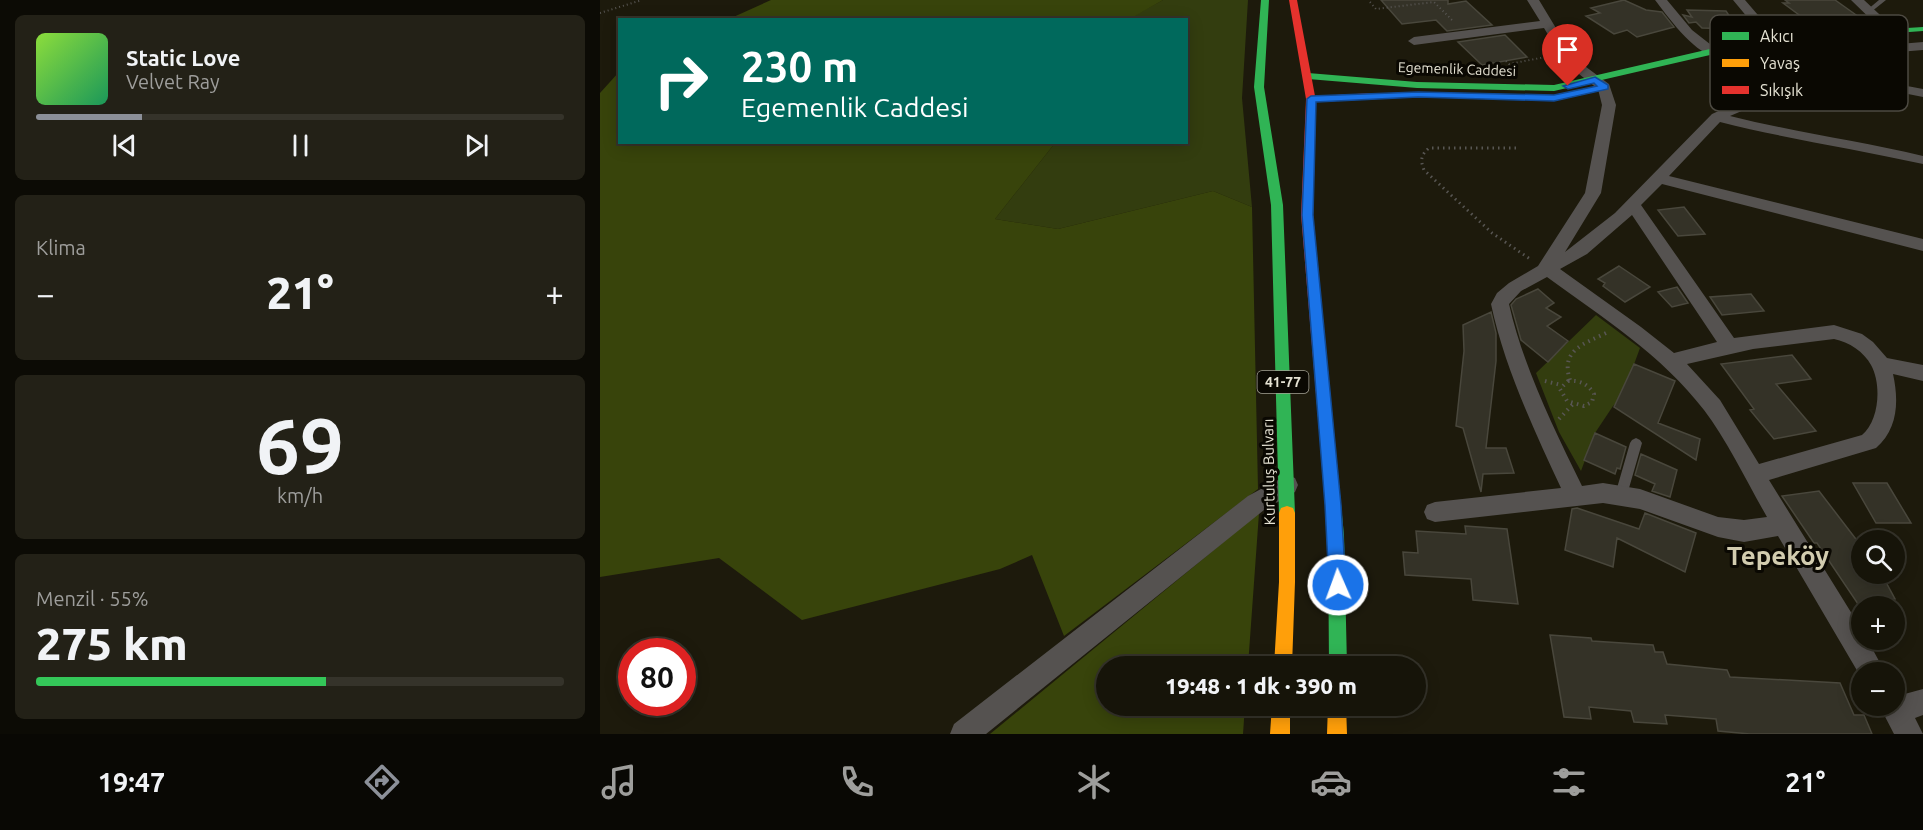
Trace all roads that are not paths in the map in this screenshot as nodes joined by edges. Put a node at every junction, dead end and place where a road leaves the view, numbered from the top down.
1 (1265, 0) edge
2 (1293, 0) edge
3 (1533, 0) edge
4 (1661, 0) edge
5 (1739, 0) edge
6 (1857, 0) edge
7 (1883, 0) edge
8 (1869, 11) junction
9 (1752, 15) edge
10 (1873, 15) edge
11 (1547, 24) junction
12 (1908, 29) edge
13 (1923, 29) edge
14 (1923, 37) edge
15 (1908, 38) edge
16 (1414, 41) dead end
17 (1923, 46) edge
18 (1908, 47) edge
19 (1710, 50) edge
20 (1710, 52) edge
21 (1710, 62) edge
22 (1259, 72) junction
23 (1308, 76) junction
24 (1600, 84) junction
25 (1908, 90) edge
26 (1923, 93) edge
27 (1311, 99) junction
28 (1292, 103) dead end
29 (1729, 111) edge
30 (1717, 117) junction
31 (1923, 160) edge
32 (1658, 178) junction
33 (1633, 205) junction
34 (1923, 244) edge
35 (1546, 268) junction
36 (1730, 347) junction
37 (1674, 361) junction
38 (1881, 364) junction
39 (1923, 373) edge
40 (1636, 443) dead end
41 (1754, 475) junction
42 (1287, 485) junction
43 (1575, 495) junction
44 (1621, 495) junction
45 (1435, 512) dead end
46 (1784, 525) junction
47 (1283, 656) edge
48 (1338, 656) edge
49 (1866, 662) edge
50 (1923, 702) edge
51 (1905, 706) edge
52 (1281, 716) edge
53 (1337, 716) edge
54 (1898, 716) edge
55 (964, 734) edge
56 (1280, 734) edge
57 (1337, 734) edge
58 (1909, 734) edge

1 - 22 main road
2 - 23 main road
3 - 11 street
4 - 19 street
5 - 9 street
6 - 8 street
7 - 8 lane
8 - 10 street
11 - 16 street
11 - 24 street
12 - 13 main road, Egemenlik Caddesi
14 - 15 main road, Egemenlik Caddesi
17 - 18 street
20 - 24 main road, Egemenlik Caddesi
21 - 24 main road, Egemenlik Caddesi
22 - 23 main road, Egemenlik Caddesi
22 - 42 main road, Kurtuluş Bulvarı / 41-77
23 - 24 main road, Egemenlik Caddesi
23 - 27 main road
24 - 27 main road, Egemenlik Caddesi
24 - 35 street
25 - 26 street
27 - 28 main road, Egemenlik Caddesi
27 - 48 main road, 41-77
29 - 30 street
30 - 31 street
30 - 32 street
32 - 33 street
32 - 34 street
33 - 35 street
33 - 36 street
35 - 37 street
35 - 43 street
36 - 37 street
36 - 38 street
37 - 41 street
38 - 39 street
38 - 41 street
40 - 44 lane
41 - 46 street
42 - 47 main road, Kurtuluş Bulvarı / 41-77
42 - 55 street
43 - 44 street
43 - 45 street
44 - 46 street
46 - 49 street
50 - 51 street
52 - 56 main road
53 - 57 main road
54 - 58 street

